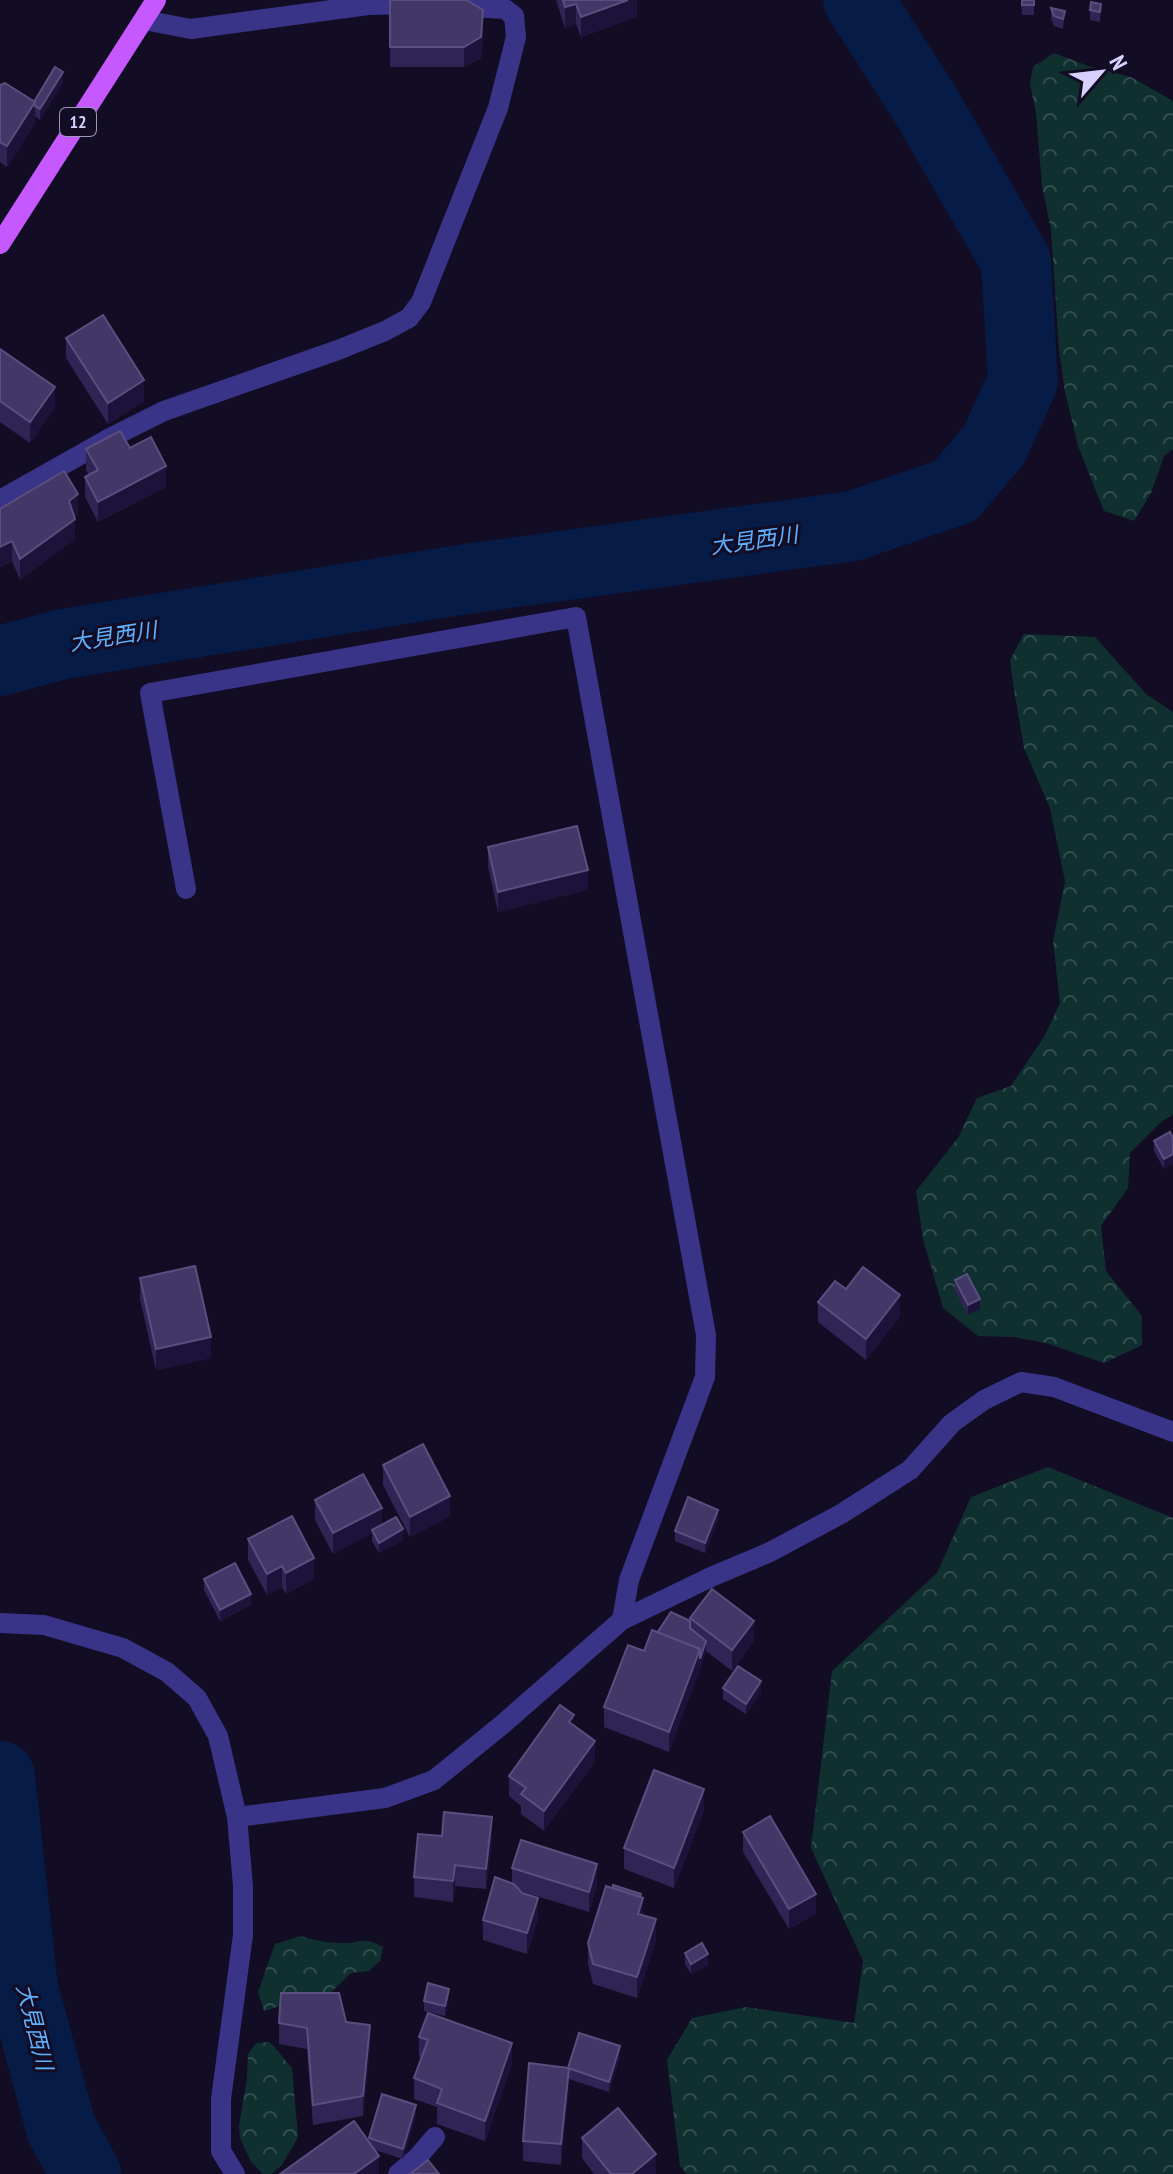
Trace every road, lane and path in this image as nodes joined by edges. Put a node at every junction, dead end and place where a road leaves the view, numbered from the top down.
1 (156, 0) edge
2 (144, 20) junction
3 (0, 244) edge
4 (0, 500) edge
5 (186, 889) dead end
6 (1173, 1432) edge
7 (622, 1620) junction
8 (0, 1623) edge
9 (237, 1817) junction
10 (435, 2137) dead end
11 (235, 2174) edge
12 (398, 2174) edge

1 - 2 main road, 12
2 - 3 main road, 12
2 - 4 street
5 - 7 street
6 - 7 street
7 - 9 street
8 - 9 street
9 - 11 street
10 - 12 street

